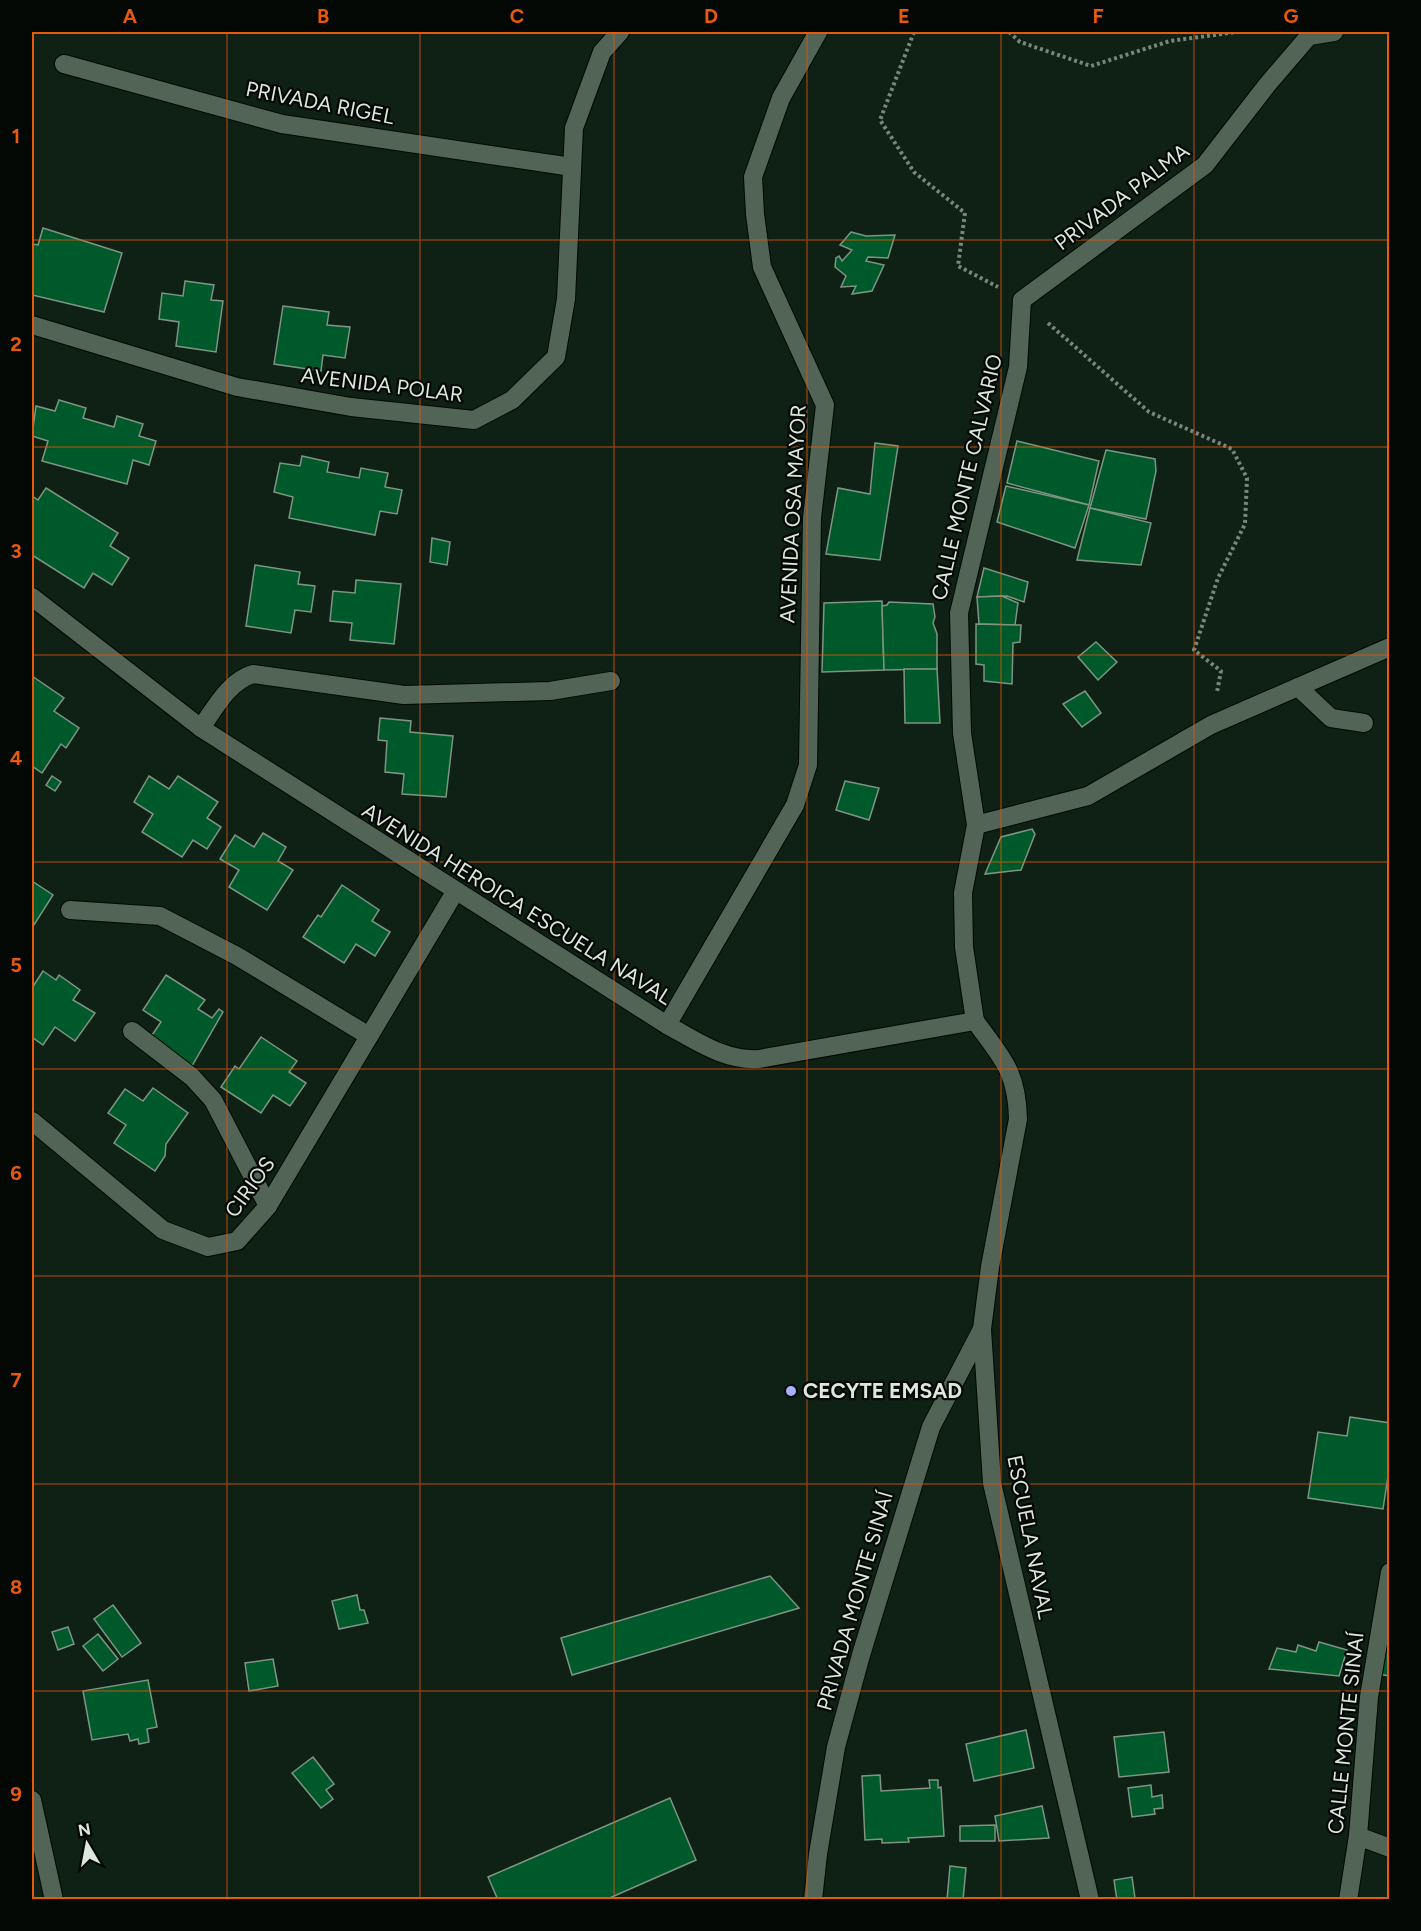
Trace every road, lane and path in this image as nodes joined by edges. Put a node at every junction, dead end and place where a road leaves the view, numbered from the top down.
1 (598, 32) edge
2 (620, 32) edge
3 (818, 32) edge
4 (914, 32) edge
5 (1009, 32) edge
6 (1236, 32) edge
7 (1334, 32) edge
8 (602, 52) junction
9 (64, 64) dead end
10 (572, 167) junction
11 (1022, 300) junction
12 (32, 325) edge
13 (32, 597) edge
14 (1389, 647) edge
15 (611, 681) dead end
16 (1298, 687) junction
17 (1364, 723) dead end
18 (1210, 725) junction
19 (201, 728) junction
20 (976, 825) junction
21 (455, 892) junction
22 (70, 910) dead end
23 (975, 1021) junction
24 (667, 1025) junction
25 (132, 1031) dead end
26 (369, 1036) junction
27 (32, 1121) edge
28 (268, 1206) junction
29 (982, 1329) junction
30 (1389, 1572) edge
31 (32, 1800) edge
32 (1358, 1836) junction
33 (1389, 1848) edge
34 (54, 1899) edge
35 (813, 1899) edge
36 (1090, 1899) edge
37 (1348, 1899) edge

1 - 8 street
2 - 8 street, AVENIDA POLAR
3 - 24 street, AVENIDA OSA MAYOR
4 - 11 path
5 - 6 path
7 - 11 street, PRIVADA PALMA
8 - 10 street, AVENIDA POLAR
9 - 10 street, PRIVADA RIGEL
10 - 12 street, AVENIDA POLAR
11 - 18 path
11 - 20 street, CALLE MONTE CALVARIO
13 - 19 street, AVENIDA HEROICA ESCUELA NAVAL
14 - 16 street
15 - 19 street
16 - 17 street
16 - 18 street
18 - 20 street
19 - 21 street, AVENIDA HEROICA ESCUELA NAVAL
20 - 23 street, CALLE MONTE CALVARIO
21 - 24 street, AVENIDA HEROICA ESCUELA NAVAL
21 - 26 street, CIRIOS
22 - 26 street
23 - 24 street, AVENIDA HEROICA ESCUELA NAVAL
23 - 29 street, ESCUELA NAVAL
25 - 28 street
26 - 28 street, CIRIOS
27 - 28 street, CIRIOS
29 - 35 street, PRIVADA MONTE SINAÍ
29 - 36 street, ESCUELA NAVAL
30 - 32 street, CALLE MONTE SINAÍ
31 - 34 street
32 - 33 street
32 - 37 street, CALLE MONTE SINAÍ

